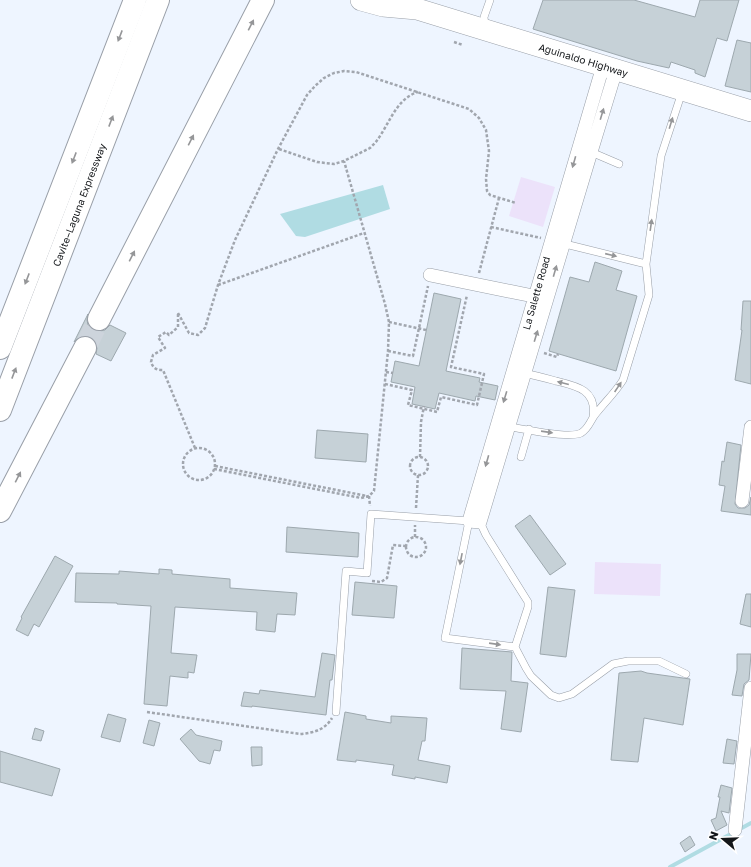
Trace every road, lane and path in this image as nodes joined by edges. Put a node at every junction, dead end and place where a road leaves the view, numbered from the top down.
1 (135, 0) edge
2 (158, 0) edge
3 (264, 0) edge
4 (361, 0) edge
5 (490, 0) edge
6 (409, 4) edge
7 (485, 29) junction
8 (454, 42) dead end
9 (463, 45) dead end
10 (610, 68) junction
11 (682, 90) junction
12 (419, 92) junction
13 (751, 111) edge
14 (278, 149) junction
15 (590, 152) junction
16 (344, 161) junction
17 (619, 164) dead end
18 (499, 198) junction
19 (516, 203) dead end
20 (492, 227) junction
21 (364, 233) junction
22 (557, 242) junction
23 (646, 264) junction
24 (430, 275) joint
25 (473, 284) junction
26 (218, 285) junction
27 (541, 298) junction
28 (99, 319) tunnel mouth
29 (389, 322) junction
30 (419, 328) junction
31 (426, 330) dead end
32 (454, 336) dead end
33 (458, 336) junction
34 (0, 348) edge
35 (84, 348) tunnel mouth
36 (388, 351) junction
37 (544, 353) dead end
38 (558, 354) dead end
39 (386, 372) junction
40 (519, 372) junction
41 (393, 373) dead end
42 (385, 384) junction
43 (424, 407) junction
44 (0, 410) edge
45 (593, 417) junction
46 (503, 425) junction
47 (751, 427) edge
48 (529, 430) junction
49 (195, 448) junction
50 (420, 457) junction
51 (521, 457) dead end
52 (215, 468) junction
53 (418, 475) junction
54 (742, 501) dead end
55 (416, 508) dead end
56 (0, 512) edge
57 (475, 522) junction
58 (415, 523) dead end
59 (415, 537) junction
60 (405, 546) junction
61 (367, 573) junction
62 (515, 647) junction
63 (686, 674) dead end
64 (751, 688) edge
65 (147, 712) dead end
66 (336, 712) joint
67 (735, 830) dead end

1 -> 34 highway
44 -> 2 highway, Cavite–Laguna Expressway
28 -> 3 highway
4 - 6 main road, Aguinaldo Highway
5 - 7 lane
6 - 7 main road, Aguinaldo Highway
7 - 10 main road, Aguinaldo Highway
8 - 9 path
10 - 11 main road, Aguinaldo Highway
15 -> 10 street, La Salette Road
10 -> 22 street, La Salette Road
11 - 13 main road, Aguinaldo Highway
23 -> 11 lane
12 - 14 path
12 - 16 path
12 - 18 path
14 - 16 path
14 - 26 path
15 - 17 lane
15 - 22 street, La Salette Road
16 - 21 path
18 - 19 path
18 - 20 path
20 - 22 path
20 - 25 path
21 - 26 path
21 - 29 path
22 -> 23 lane
22 - 27 street, La Salette Road
45 -> 23 lane
24 - 25 street
24 - 30 path
25 - 27 street
25 - 33 path
26 - 49 path
27 - 40 street, La Salette Road
29 - 30 path
29 - 36 path
30 - 31 path
30 - 36 path
32 - 33 path
33 - 43 path
56 -> 35 highway
36 - 39 path
37 - 38 path
39 - 41 path
39 - 42 path
45 -> 40 lane
40 - 46 street, La Salette Road
42 - 43 path
42 - 52 path
43 - 50 path
48 -> 45 lane
46 - 48 lane
46 - 57 street, La Salette Road
47 - 54 street
48 - 51 lane
49 - 52 path
49 - 52 path
50 - 53 path
50 - 53 path
53 - 55 path
57 - 61 lane
57 - 62 lane
57 -> 62 lane
58 - 59 path
59 - 60 path
59 - 60 path
60 - 61 path
61 - 66 lane
62 - 63 lane
64 - 67 street
65 - 66 path

